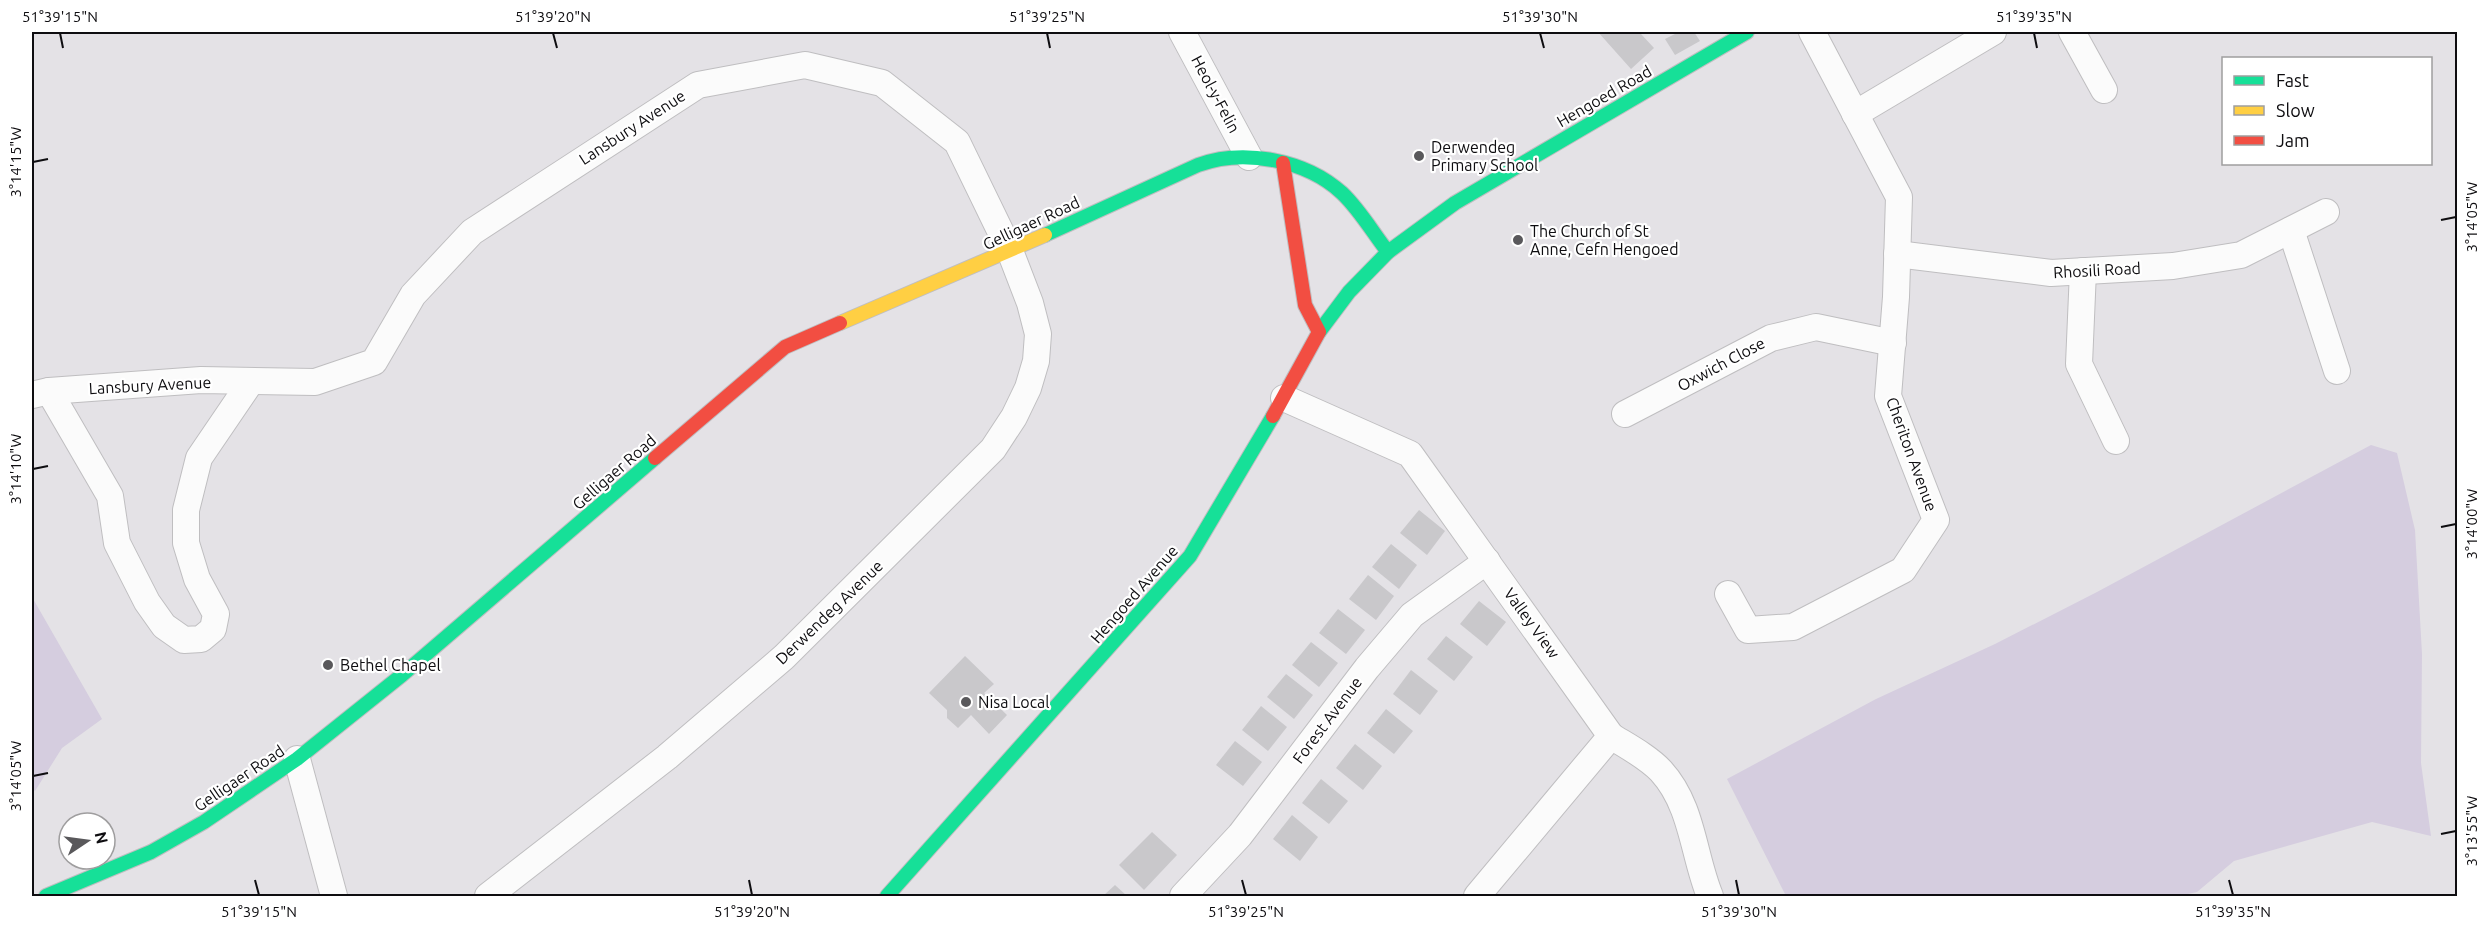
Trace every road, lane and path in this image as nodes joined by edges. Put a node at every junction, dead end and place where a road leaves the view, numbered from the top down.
1 (1182, 32) edge
2 (1747, 32) edge
3 (1812, 32) edge
4 (1993, 32) edge
5 (2072, 32) edge
6 (2104, 90) dead end
7 (1856, 114) junction
8 (1249, 157) junction
9 (1283, 163) junction
10 (2326, 212) dead end
11 (2291, 230) junction
12 (1010, 251) junction
13 (1388, 252) junction
14 (1897, 254) junction
15 (2083, 271) junction
16 (1318, 332) junction
17 (1893, 343) junction
18 (2337, 371) dead end
19 (250, 383) junction
20 (40, 393) edge
21 (1284, 398) junction
22 (1625, 414) dead end
23 (2116, 441) dead end
24 (1487, 561) junction
25 (1728, 594) dead end
26 (1611, 736) junction
27 (297, 759) junction
28 (46, 897) edge
29 (334, 897) edge
30 (488, 897) edge
31 (888, 897) edge
32 (1184, 897) edge
33 (1478, 897) edge
34 (1710, 897) edge

1 - 8 street, Heol-y-Felin
2 - 13 street, Hengoed Road
3 - 7 street, Cheriton Avenue
4 - 7 street
5 - 6 street
7 - 14 street, Cheriton Avenue
8 - 9 street, Gelligaer Road
8 - 12 street, Gelligaer Road
9 - 13 street, Gelligaer Road
9 - 16 street
10 - 11 street, Rhosili Road
11 - 15 street, Rhosili Road
11 - 18 street
12 - 19 street, Lansbury Avenue
12 - 27 street, Gelligaer Road
12 - 30 street, Derwendeg Avenue
13 - 16 street, Hengoed Road
14 - 15 street, Rhosili Road
14 - 17 street, Cheriton Avenue
15 - 23 street
16 - 21 street, Hengoed Avenue
17 - 22 street, Oxwich Close
17 - 25 street, Cheriton Avenue
19 - 20 street, Lansbury Avenue
19 - 20 street, Lansbury Avenue
21 - 24 street, Valley View
21 - 31 street, Hengoed Avenue
24 - 26 street, Valley View
24 - 32 street, Forest Avenue
26 - 33 street
26 - 34 street, Valley View
27 - 28 street, Gelligaer Road
27 - 29 street

